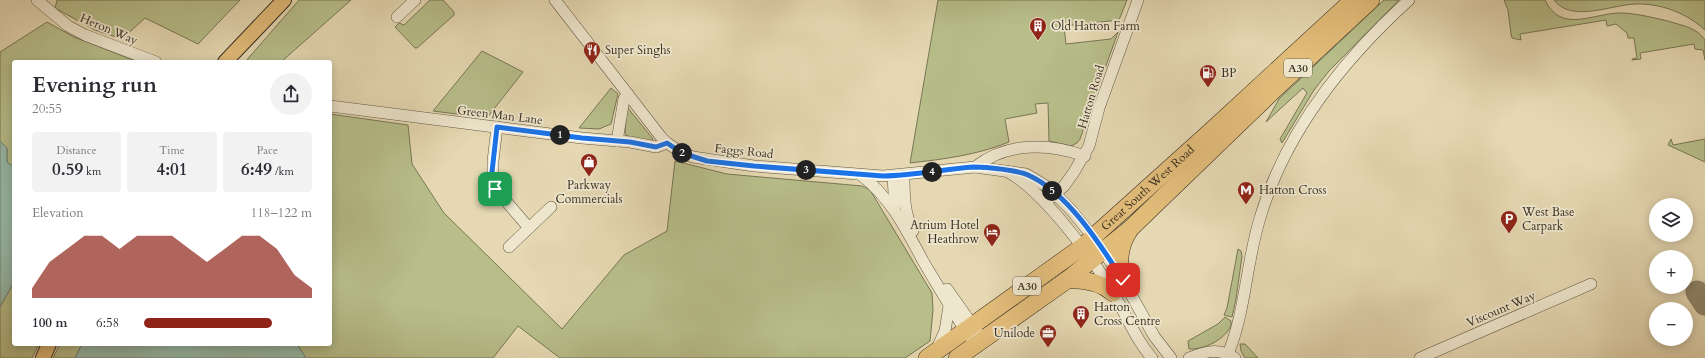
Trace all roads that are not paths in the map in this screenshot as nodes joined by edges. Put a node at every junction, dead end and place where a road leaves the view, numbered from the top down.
1 (37, 0) edge
2 (284, 0) edge
3 (415, 0) edge
4 (555, 0) edge
5 (1138, 0) edge
6 (1353, 0) edge
7 (1371, 0) edge
8 (1409, 0) edge
9 (397, 17) dead end
10 (149, 60) edge
11 (227, 60) edge
12 (628, 94) junction
13 (332, 106) edge
14 (497, 127) junction
15 (617, 141) junction
16 (667, 143) junction
17 (1085, 156) junction
18 (975, 167) junction
19 (1004, 170) junction
20 (861, 175) junction
21 (904, 175) junction
22 (892, 176) junction
23 (1056, 194) junction
24 (1045, 204) junction
25 (551, 208) dead end
26 (895, 211) junction
27 (529, 228) junction
28 (1132, 228) junction
29 (1083, 241) junction
30 (509, 246) dead end
31 (1101, 260) junction
32 (1067, 280) junction
33 (1591, 284) dead end
34 (1118, 286) junction
35 (949, 306) junction
36 (966, 326) junction
37 (979, 342) junction
38 (48, 346) edge
39 (930, 355) edge
40 (1228, 357) edge
41 (42, 358) edge
42 (957, 358) edge
43 (1152, 358) edge
44 (1171, 358) edge
45 (1189, 358) edge
46 (1420, 358) edge

1 - 10 street, Heron Way
2 - 11 main road
3 - 9 street
4 - 12 street, Faggs Road
5 - 17 street, Hatton Road
6 - 29 highway, Great South West Road / A30
7 - 28 highway, Great South West Road / A30
8 - 40 street
12 - 15 street
12 - 16 street, Faggs Road
13 - 14 street, Green Man Lane
14 - 15 street, Green Man Lane
14 - 27 street
15 - 16 street, Green Man Lane
16 - 20 street, Faggs Road
17 - 18 street
17 - 23 street, Hatton Road
18 - 19 street, Faggs Road
18 - 21 street, Faggs Road
19 - 23 street, Faggs Road
19 - 24 street, Faggs Road
20 - 22 street, Faggs Road
20 - 26 street
21 - 22 street, Faggs Road
21 - 36 street
22 - 26 street
23 - 24 street, Hatton Road
23 - 29 street, Faggs Road
24 - 29 street, Faggs Road
25 - 27 street
26 - 35 street
27 - 30 street
28 - 31 highway, Great South West Road / A30
28 - 34 highway
29 - 31 street
29 - 31 street
29 - 36 highway, Great South West Road / A30
31 - 32 highway, Great South West Road / A30
31 - 34 street
31 - 34 street
32 - 34 highway
32 - 37 highway, Great South West Road / A30
33 - 46 street, Viscount Way
34 - 43 street
34 - 44 street
35 - 36 street
35 - 39 street
36 - 37 street
36 - 39 highway, Great South West Road / A30
37 - 42 highway, Great South West Road / A30
38 - 41 main road
40 - 45 street

